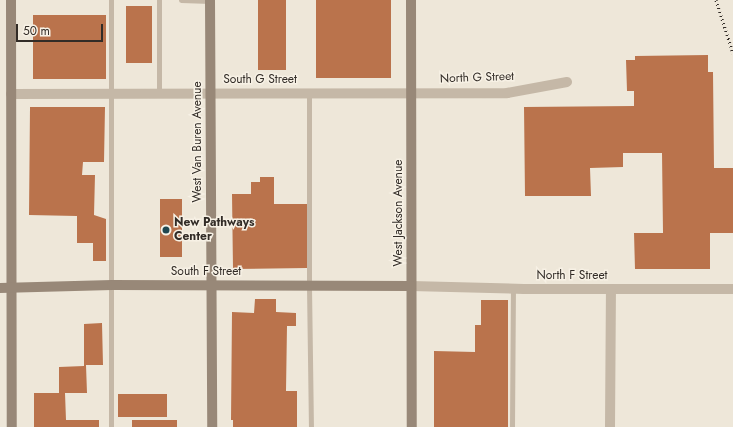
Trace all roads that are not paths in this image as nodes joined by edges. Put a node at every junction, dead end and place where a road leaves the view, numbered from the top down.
1 (11, 0) edge
2 (111, 0) edge
3 (159, 0) edge
4 (181, 0) edge
5 (210, 0) edge
6 (411, 0) edge
7 (567, 82) dead end
8 (309, 93) junction
9 (412, 93) junction
10 (12, 94) junction
11 (112, 94) junction
12 (159, 94) junction
13 (211, 94) junction
14 (112, 285) junction
15 (212, 285) junction
16 (309, 286) junction
17 (411, 286) junction
18 (12, 287) junction
19 (0, 288) edge
20 (611, 288) junction
21 (513, 289) junction
22 (733, 289) edge
23 (12, 427) edge
24 (111, 427) edge
25 (212, 427) edge
26 (311, 427) edge
27 (412, 427) edge
28 (512, 427) edge
29 (610, 427) edge

1 - 10 street
2 - 11 lane
3 - 12 lane
4 - 5 lane
5 - 13 street, West Van Buren Avenue
6 - 9 street, West Jackson Avenue
7 - 9 street, North G Street
8 - 9 street, South G Street
8 - 13 street, South G Street
8 - 16 lane
9 - 17 street, West Jackson Avenue
10 - 11 street, South G Street
10 - 18 street
11 - 12 street, South G Street
11 - 14 lane
12 - 13 street, South G Street
13 - 15 street, West Van Buren Avenue
14 - 15 street, South F Street
14 - 18 street, South F Street
14 - 24 lane
15 - 16 street, South F Street
15 - 25 street, West Van Buren Avenue
16 - 17 street, South F Street
16 - 26 lane
17 - 21 street, North F Street
17 - 27 street, West Jackson Avenue
18 - 19 street, South F Street
18 - 23 street
20 - 21 street, North F Street
20 - 22 street, North F Street
20 - 29 street
21 - 28 lane

